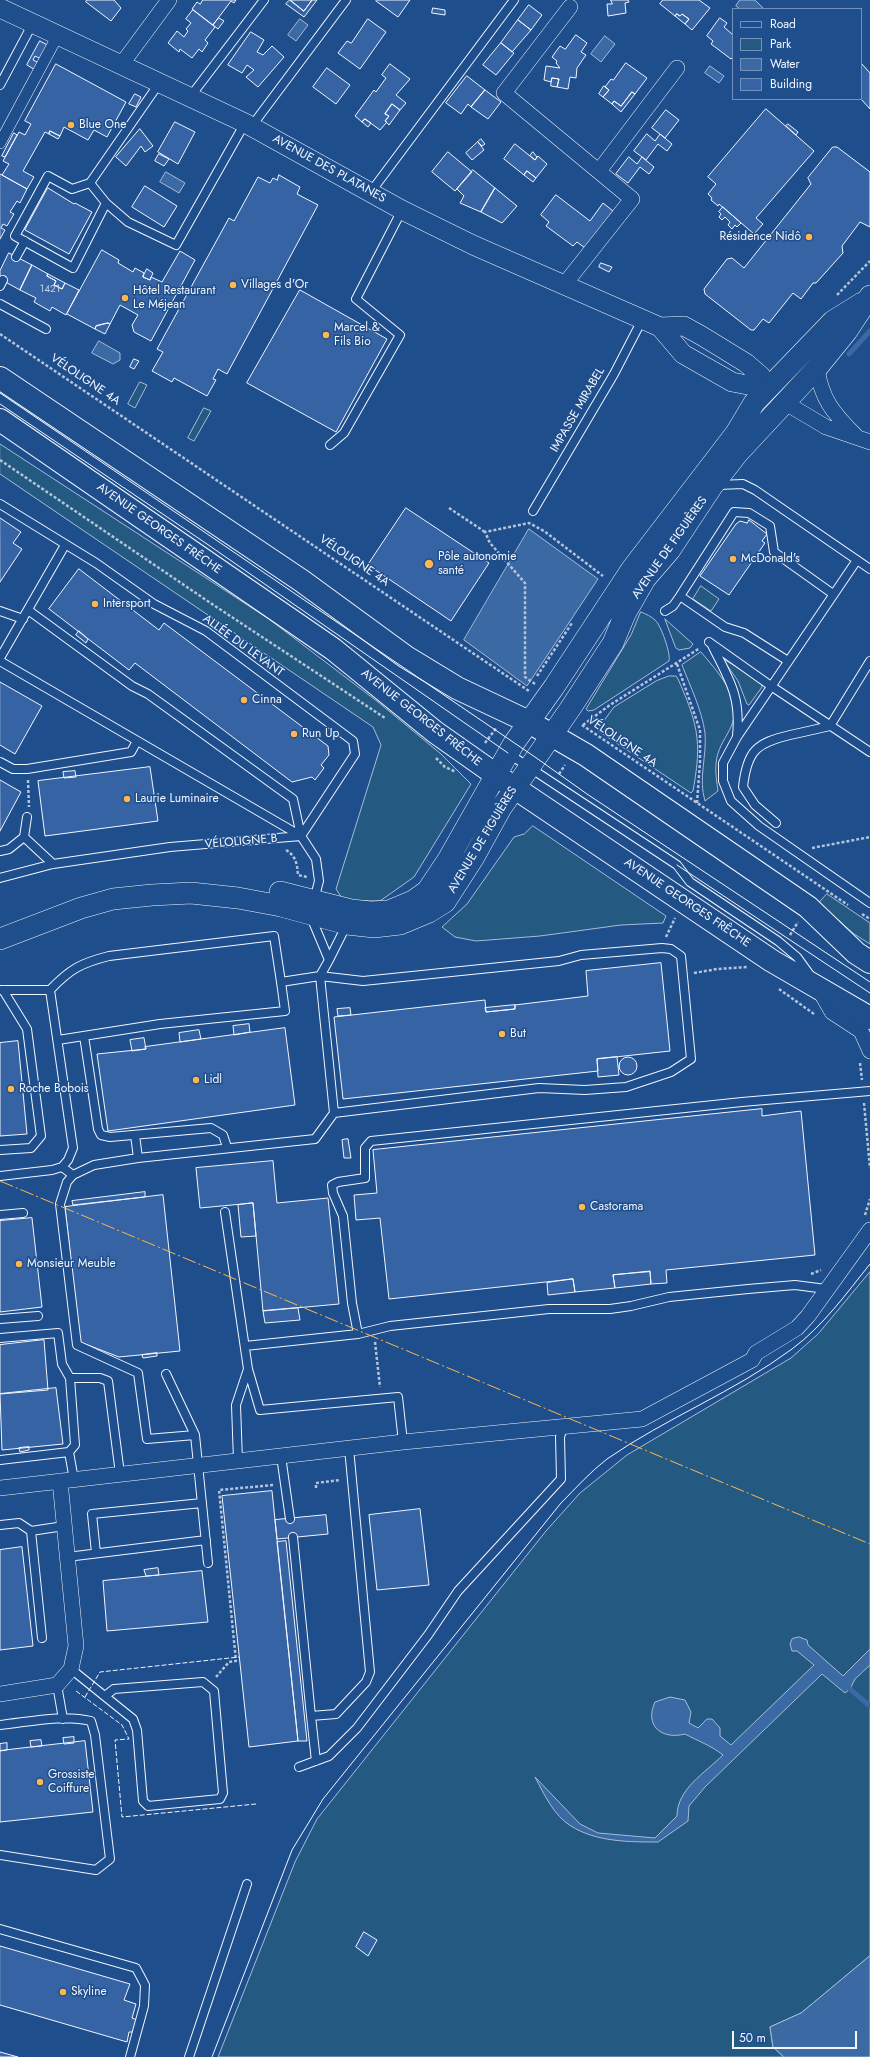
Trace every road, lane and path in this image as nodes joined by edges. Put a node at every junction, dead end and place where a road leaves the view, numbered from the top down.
1 (169, 0) edge
2 (264, 0) edge
3 (346, 0) edge
4 (514, 0) edge
5 (570, 7) dead end
6 (0, 8) edge
7 (33, 23) junction
8 (58, 35) junction
9 (121, 65) junction
10 (677, 68) dead end
11 (160, 82) junction
12 (0, 85) edge
13 (190, 97) junction
14 (248, 125) junction
15 (0, 143) edge
16 (599, 171) junction
17 (90, 183) junction
18 (370, 192) junction
19 (106, 203) junction
20 (402, 210) junction
21 (25, 242) junction
22 (16, 257) dead end
23 (564, 285) junction
24 (868, 298) edge
25 (0, 304) edge
26 (642, 320) junction
27 (660, 327) junction
28 (46, 329) dead end
29 (0, 334) edge
30 (816, 368) junction
31 (0, 378) edge
32 (768, 389) junction
33 (784, 402) junction
34 (0, 420) edge
35 (863, 440) edge
36 (330, 445) dead end
37 (0, 460) edge
38 (713, 485) junction
39 (0, 504) edge
40 (449, 508) dead end
41 (533, 511) dead end
42 (485, 532) junction
43 (65, 546) junction
44 (857, 560) junction
45 (870, 569) edge
46 (638, 574) junction
47 (603, 576) dead end
48 (833, 594) junction
49 (680, 596) junction
50 (28, 610) junction
51 (0, 611) edge
52 (664, 611) dead end
53 (23, 619) junction
54 (711, 643) junction
55 (0, 660) edge
56 (788, 661) junction
57 (870, 661) edge
58 (677, 664) junction
59 (771, 686) junction
60 (541, 695) junction
61 (507, 711) junction
62 (574, 720) junction
63 (391, 722) dead end
64 (529, 722) junction
65 (830, 726) junction
66 (551, 735) junction
67 (737, 737) junction
68 (137, 741) junction
69 (870, 752) edge
70 (431, 753) dead end
71 (508, 753) junction
72 (0, 762) edge
73 (528, 767) junction
74 (27, 768) junction
75 (470, 768) junction
76 (495, 774) junction
77 (515, 788) junction
78 (697, 803) junction
79 (27, 817) joint
80 (759, 826) junction
81 (301, 836) junction
82 (24, 837) junction
83 (870, 837) edge
84 (283, 848) dead end
85 (0, 851) edge
86 (800, 856) junction
87 (53, 864) junction
88 (0, 878) edge
89 (821, 887) junction
90 (315, 898) junction
91 (870, 903) edge
92 (808, 907) junction
93 (852, 907) dead end
94 (858, 911) dead end
95 (676, 918) dead end
96 (870, 919) edge
97 (348, 924) junction
98 (0, 925) edge
99 (0, 939) edge
100 (783, 945) junction
101 (662, 948) junction
102 (329, 960) junction
103 (870, 962) edge
104 (748, 967) dead end
105 (683, 975) junction
106 (320, 976) junction
107 (281, 982) junction
108 (817, 986) junction
109 (1, 990) edge
110 (50, 990) junction
111 (870, 1018) edge
112 (84, 1036) junction
113 (58, 1040) junction
114 (865, 1056) edge
115 (866, 1092) edge
116 (334, 1113) junction
117 (135, 1135) junction
118 (227, 1147) junction
119 (0, 1150) edge
120 (138, 1158) junction
121 (62, 1166) junction
122 (870, 1168) edge
123 (73, 1175) junction
124 (0, 1176) edge
125 (870, 1199) edge
126 (225, 1212) dead end
127 (23, 1213) dead end
128 (0, 1215) edge
129 (866, 1225) edge
130 (825, 1267) dead end
131 (808, 1274) dead end
132 (826, 1289) junction
133 (38, 1316) dead end
134 (0, 1320) edge
135 (373, 1330) junction
136 (358, 1334) junction
137 (0, 1338) edge
138 (245, 1346) junction
139 (248, 1369) junction
140 (166, 1374) dead end
141 (70, 1378) junction
142 (381, 1398) junction
143 (563, 1427) junction
144 (195, 1435) junction
145 (403, 1442) junction
146 (349, 1448) junction
147 (69, 1452) junction
148 (281, 1456) junction
149 (0, 1460) edge
150 (238, 1461) junction
151 (199, 1465) junction
152 (120, 1474) junction
153 (67, 1481) junction
154 (285, 1484) junction
155 (0, 1488) edge
156 (202, 1502) junction
157 (290, 1519) dead end
158 (0, 1525) edge
159 (64, 1526) junction
160 (31, 1531) junction
161 (293, 1537) dead end
162 (206, 1540) junction
163 (96, 1553) junction
164 (68, 1557) junction
165 (208, 1563) dead end
166 (42, 1638) dead end
167 (71, 1668) junction
168 (57, 1685) junction
169 (208, 1686) junction
170 (0, 1694) edge
171 (105, 1696) junction
172 (312, 1716) junction
173 (63, 1719) junction
174 (0, 1725) edge
175 (316, 1761) junction
176 (299, 1767) dead end
177 (0, 1855) edge
178 (247, 1884) dead end
179 (0, 1929) edge
180 (130, 2057) edge
181 (189, 2057) edge

1 - 9 street
2 - 13 lane
3 - 14 lane
4 - 18 lane
5 - 16 street
6 - 7 street, AVENUE DES PLATANES
7 - 8 street, AVENUE DES PLATANES
7 - 12 lane
8 - 9 street, AVENUE DES PLATANES
8 - 15 street
9 - 11 street, AVENUE DES PLATANES
10 - 16 street
11 - 13 street, AVENUE DES PLATANES
11 - 17 lane
13 - 14 street, AVENUE DES PLATANES
14 - 18 street, AVENUE DES PLATANES
14 - 19 lane
16 - 23 street
17 - 19 lane
17 - 21 lane
18 - 20 street, AVENUE DES PLATANES
19 - 21 lane
20 - 23 street, AVENUE DES PLATANES
20 - 36 lane
21 - 22 lane
23 - 26 street, AVENUE DES PLATANES
24 - 30 main road, AVENUE DE FIGUIÈRES
24 - 32 main road, AVENUE DE FIGUIÈRES
25 - 28 lane
26 - 27 street, AVENUE DES PLATANES
26 - 41 lane, IMPASSE MIRABEL
27 - 32 street, AVENUE DES PLATANES
27 - 32 street, AVENUE DES PLATANES
29 - 60 path, VÉLOLIGNE 4A
30 - 33 main road, AVENUE DE FIGUIÈRES
30 - 35 street
31 - 61 main road
32 - 33 main road
32 - 46 main road, AVENUE DE FIGUIÈRES
33 - 35 street
33 - 38 main road, AVENUE DE FIGUIÈRES
34 - 75 main road, AVENUE GEORGES FRÊCHE
37 - 63 path
38 - 44 lane
38 - 46 main road, AVENUE DE FIGUIÈRES
39 - 43 lane, ALLÉE DU LEVANT
40 - 42 path
42 - 47 path
42 - 60 path
43 - 50 lane
43 - 81 lane, ALLÉE DU LEVANT
44 - 45 lane
44 - 48 lane
46 - 60 main road, AVENUE DE FIGUIÈRES
46 - 62 main road, AVENUE DE FIGUIÈRES
48 - 49 lane
48 - 56 lane
49 - 52 lane
49 - 56 lane
50 - 53 lane
50 - 81 lane
51 - 53 lane
53 - 55 lane
54 - 58 path
54 - 59 lane
54 - 67 lane
55 - 68 lane
56 - 59 lane
57 - 65 lane
58 - 62 path
58 - 78 path
59 - 65 lane
59 - 67 lane
60 - 61 path
60 - 64 main road, AVENUE DE FIGUIÈRES
61 - 64 main road
61 - 75 path
62 - 66 main road, AVENUE DE FIGUIÈRES
62 - 78 path, VÉLOLIGNE 4A
64 - 66 main road
64 - 71 main road, AVENUE DE FIGUIÈRES
65 - 69 lane
65 - 80 lane
66 - 73 main road, AVENUE DE FIGUIÈRES
66 - 92 main road
67 - 80 lane
68 - 74 lane
68 - 81 lane
70 - 75 path
71 - 73 lane
71 - 76 main road, AVENUE DE FIGUIÈRES
72 - 74 lane
73 - 77 main road, AVENUE DE FIGUIÈRES
73 - 100 lane
74 - 79 path
75 - 76 main road, AVENUE GEORGES FRÊCHE
76 - 77 main road, AVENUE GEORGES FRÊCHE
76 - 90 main road, AVENUE DE FIGUIÈRES
77 - 97 main road, AVENUE DE FIGUIÈRES
77 - 108 main road, AVENUE GEORGES FRÊCHE
78 - 89 path, VÉLOLIGNE 4A
79 - 82 lane
80 - 86 lane
81 - 87 lane
81 - 90 lane
82 - 85 lane
82 - 87 lane
83 - 86 path
84 - 90 path, VÉLOLIGNE B
86 - 91 lane
87 - 88 lane
89 - 92 path
89 - 93 path, VÉLOLIGNE 4A
90 - 97 main road, AVENUE DE FIGUIÈRES
90 - 98 main road, AVENUE DE FIGUIÈRES
90 - 99 main road, AVENUE DE FIGUIÈRES
90 - 102 lane
92 - 100 path
92 - 103 main road
94 - 96 path
95 - 101 path
97 - 102 lane
100 - 108 lane
101 - 105 lane
101 - 106 lane
102 - 106 lane
104 - 105 path
105 - 116 lane
106 - 107 lane
106 - 116 lane
107 - 110 lane
107 - 112 lane
108 - 111 main road, AVENUE GEORGES FRÊCHE
108 - 114 street
109 - 110 lane
109 - 119 lane
110 - 113 lane
112 - 113 lane
112 - 117 lane
113 - 121 lane
114 - 115 path
115 - 122 path
115 - 136 lane
116 - 118 lane
117 - 118 lane
117 - 120 lane
118 - 120 lane
120 - 123 lane
121 - 123 lane
121 - 124 lane
123 - 144 lane
125 - 129 path
126 - 138 lane
127 - 128 lane
129 - 132 street
130 - 131 path
132 - 135 lane
132 - 143 street
133 - 134 lane
135 - 136 lane
135 - 142 path
136 - 138 lane
137 - 141 lane
138 - 139 lane
139 - 142 lane
139 - 150 lane
140 - 144 lane
141 - 147 lane
141 - 152 lane
142 - 145 lane
143 - 145 street
143 - 175 lane
144 - 151 lane
145 - 146 street
146 - 148 street
146 - 172 lane
147 - 149 lane
147 - 153 lane
148 - 150 street
148 - 154 lane
150 - 151 street
151 - 152 street
151 - 156 lane
152 - 153 street
153 - 155 street
153 - 159 street
154 - 157 lane
154 - 169 path
156 - 162 lane
156 - 163 lane
158 - 160 lane
159 - 160 lane
159 - 164 street
160 - 166 lane
161 - 172 lane
162 - 163 lane
162 - 165 lane
163 - 164 lane
164 - 167 street
167 - 168 street
167 - 171 lane
168 - 170 street
168 - 173 lane
169 - 171 lane
169 - 171 lane
172 - 175 lane
173 - 174 lane
173 - 177 lane
175 - 176 lane
178 - 181 lane
179 - 180 lane

